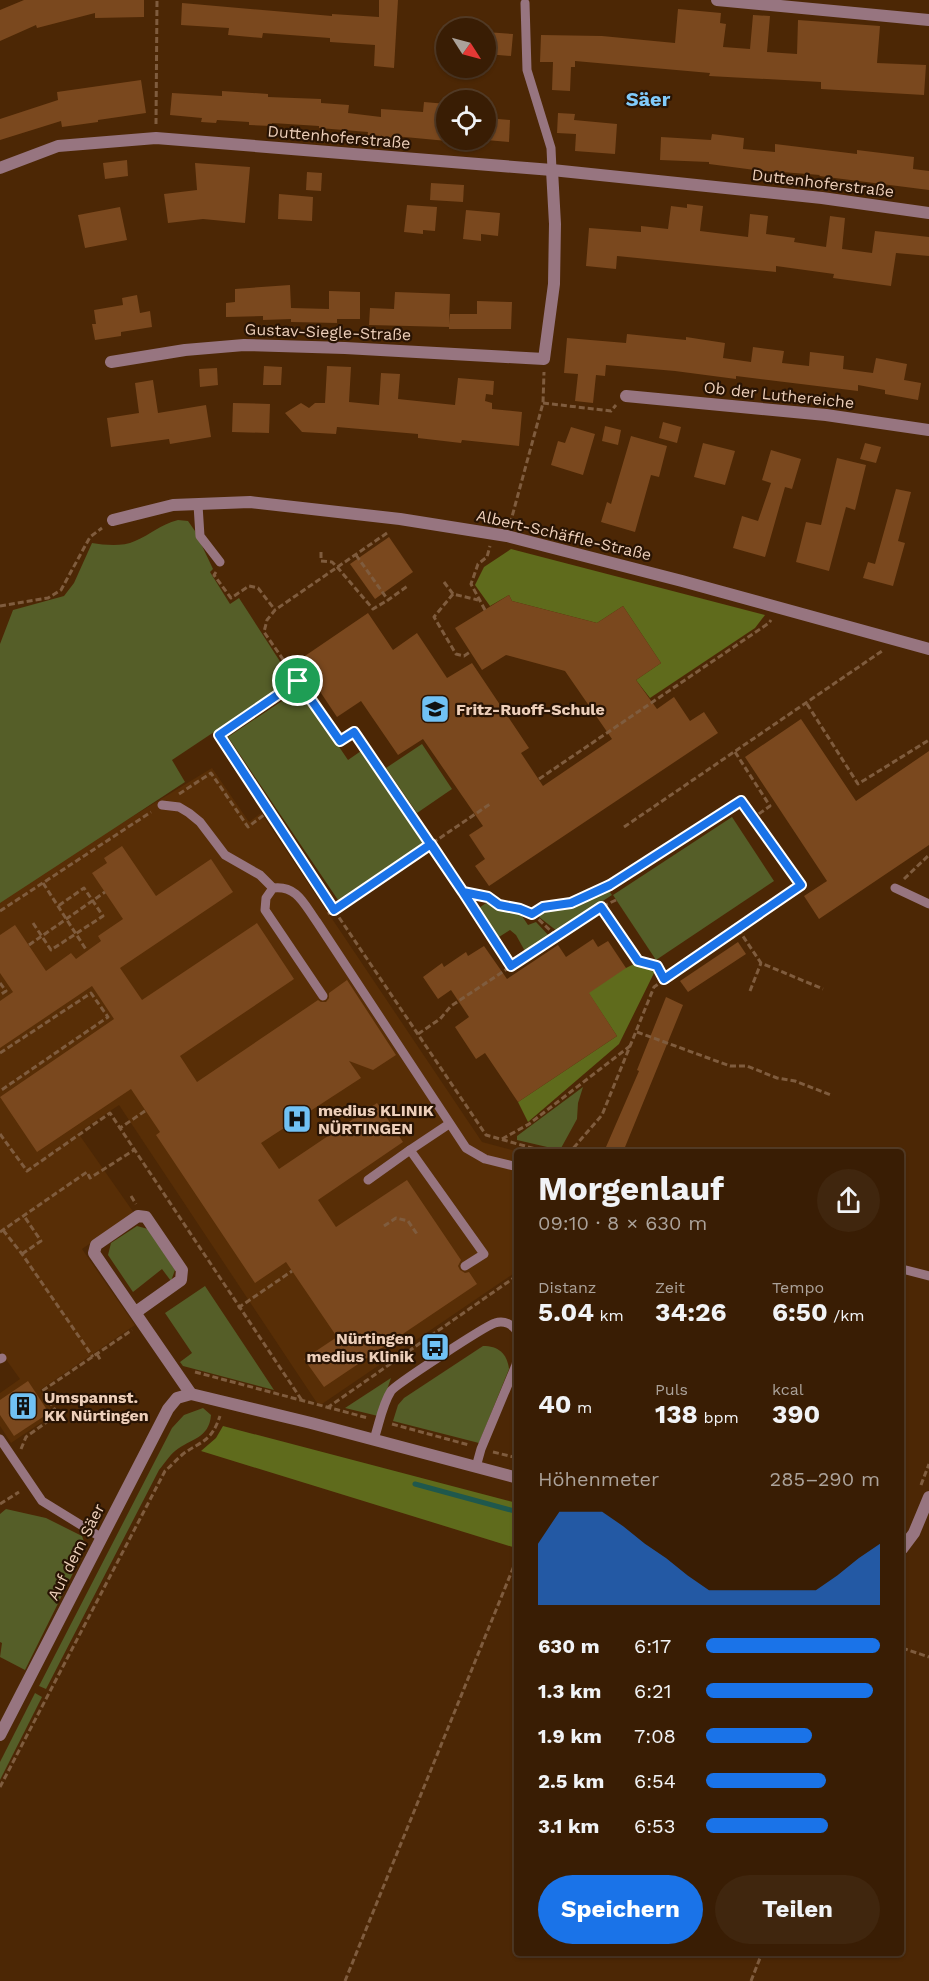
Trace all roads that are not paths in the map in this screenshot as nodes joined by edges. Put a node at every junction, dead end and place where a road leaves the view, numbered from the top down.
1 (717, 0) edge
2 (525, 3) dead end
3 (929, 20) edge
4 (0, 168) edge
5 (552, 170) junction
6 (929, 213) edge
7 (111, 362) dead end
8 (626, 396) road end
9 (929, 430) edge
10 (198, 505) junction
11 (113, 520) road end
12 (220, 562) road end
13 (929, 649) edge
14 (162, 805) road end
15 (273, 888) junction
16 (895, 888) road end
17 (929, 904) edge
18 (323, 996) dead end
19 (449, 1124) junction
20 (410, 1150) junction
21 (514, 1166) edge
22 (368, 1180) dead end
23 (465, 1266) dead end
24 (904, 1270) edge
25 (929, 1276) edge
26 (140, 1317) junction
27 (514, 1327) edge
28 (514, 1370) edge
29 (191, 1394) junction
30 (0, 1439) edge
31 (374, 1439) junction
32 (476, 1467) junction
33 (514, 1477) edge
34 (929, 1497) edge
35 (102, 1538) junction
36 (904, 1547) edge
37 (0, 1735) edge

1 - 3 street
2 - 5 lane
4 - 5 street, Duttenhoferstraße
5 - 6 street, Duttenhoferstraße
5 - 7 street, Gustav-Siegle-Straße
8 - 9 street, Ob der Luthereiche
10 - 11 street, Albert-Schäffle-Straße
10 - 12 lane
10 - 13 street, Albert-Schäffle-Straße
14 - 15 lane
15 - 18 lane
15 - 19 lane
16 - 17 lane
19 - 20 lane
19 - 21 lane
20 - 22 lane
20 - 23 lane
24 - 25 lane
26 - 26 street
26 - 29 street
27 - 31 lane
28 - 32 lane
29 - 31 street
29 - 35 street, Auf dem Säer
30 - 35 lane
31 - 32 street
32 - 33 street
34 - 36 street
35 - 37 street, Auf dem Säer

